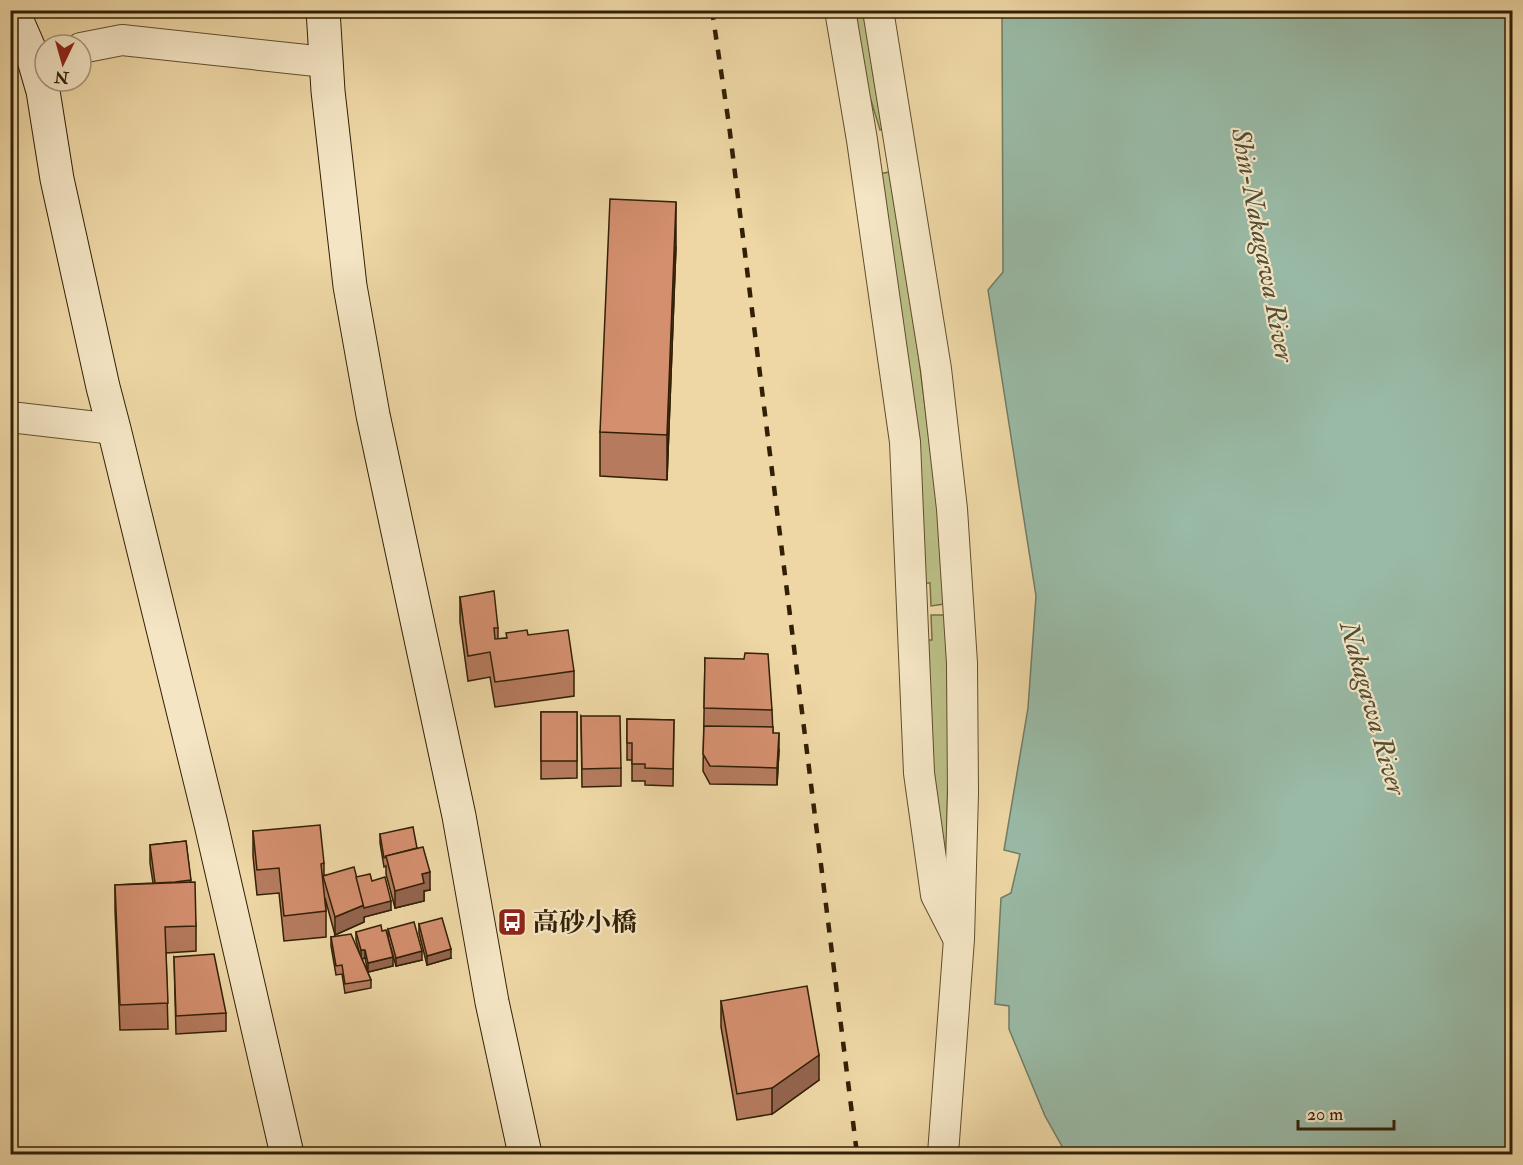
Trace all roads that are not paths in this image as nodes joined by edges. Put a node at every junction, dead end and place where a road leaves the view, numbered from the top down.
1 (322, 10) edge
2 (840, 10) edge
3 (878, 10) edge
4 (15, 16) edge
5 (93, 46) edge
6 (33, 48) edge
7 (325, 62) junction
8 (42, 93) edge
9 (10, 417) edge
10 (114, 429) junction
11 (959, 939) junction
12 (287, 1155) edge
13 (525, 1155) edge
14 (943, 1155) edge

1 - 7 street
2 - 11 street
3 - 11 street
4 - 6 street
5 - 7 street
7 - 13 street
8 - 10 street
9 - 10 street
10 - 12 street
11 - 14 street

